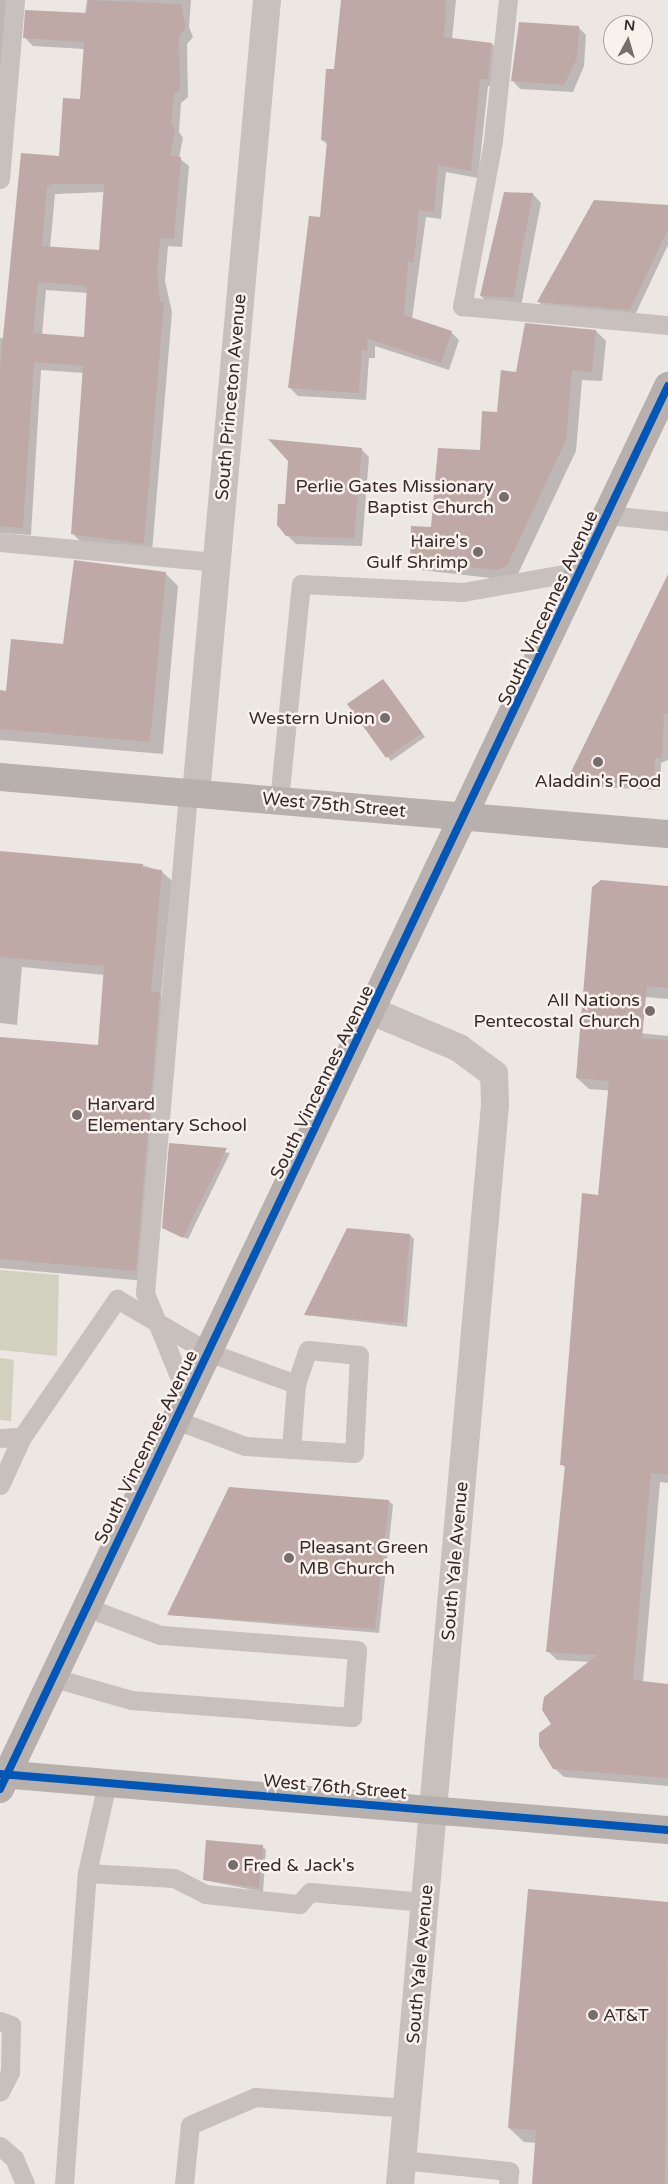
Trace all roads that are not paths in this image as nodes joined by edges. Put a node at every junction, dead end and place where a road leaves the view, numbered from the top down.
1 (15, 0) edge
2 (267, 0) edge
3 (508, 0) edge
4 (0, 179) edge
5 (668, 325) edge
6 (668, 386) edge
7 (607, 516) junction
8 (668, 520) edge
9 (0, 542) edge
10 (217, 562) junction
11 (582, 571) junction
12 (0, 777) edge
13 (192, 794) junction
14 (279, 800) junction
15 (467, 816) junction
16 (668, 834) edge
17 (372, 1012) junction
18 (157, 1322) junction
19 (208, 1352) junction
20 (296, 1384) junction
21 (182, 1408) junction
22 (0, 1438) edge
23 (22, 1438) junction
24 (291, 1449) junction
25 (0, 1486) edge
26 (86, 1607) junction
27 (51, 1677) junction
28 (2, 1780) edge
29 (108, 1783) junction
30 (433, 1810) junction
31 (668, 1830) edge
32 (87, 1873) junction
33 (425, 1902) junction
34 (0, 2020) edge
35 (0, 2092) edge
36 (407, 2108) junction
37 (0, 2146) edge
38 (401, 2172) edge
39 (25, 2184) edge
40 (64, 2184) edge
41 (184, 2184) edge
42 (508, 2184) edge

1 - 4 lane
2 - 10 street, South Princeton Avenue
3 - 5 lane
6 - 7 main road, South Vincennes Avenue
7 - 8 lane
7 - 11 main road, South Vincennes Avenue
9 - 10 lane
10 - 13 street, South Princeton Avenue
11 - 14 lane
11 - 15 main road, South Vincennes Avenue
12 - 13 main road, West 75th Street
13 - 14 main road, West 75th Street
13 - 18 lane
14 - 15 main road, West 75th Street
15 - 16 main road, West 75th Street
15 - 17 main road, South Vincennes Avenue
17 - 19 main road, South Vincennes Avenue
17 - 30 street, South Yale Avenue
18 - 19 lane
18 - 21 lane
18 - 23 lane
19 - 20 lane
19 - 21 main road, South Vincennes Avenue
20 - 24 lane
20 - 24 lane
21 - 24 lane
21 - 26 main road, South Vincennes Avenue
22 - 23 lane
23 - 25 lane
26 - 27 main road, South Vincennes Avenue
26 - 27 lane
27 - 28 main road, South Vincennes Avenue
28 - 29 main road, West 76th Street
29 - 30 main road, West 76th Street
29 - 32 lane
30 - 31 main road, West 76th Street
30 - 33 street, South Yale Avenue
32 - 33 lane
32 - 40 lane
33 - 36 street, South Yale Avenue
34 - 35 lane
36 - 38 street, South Yale Avenue
36 - 41 lane
37 - 39 lane
38 - 42 lane

